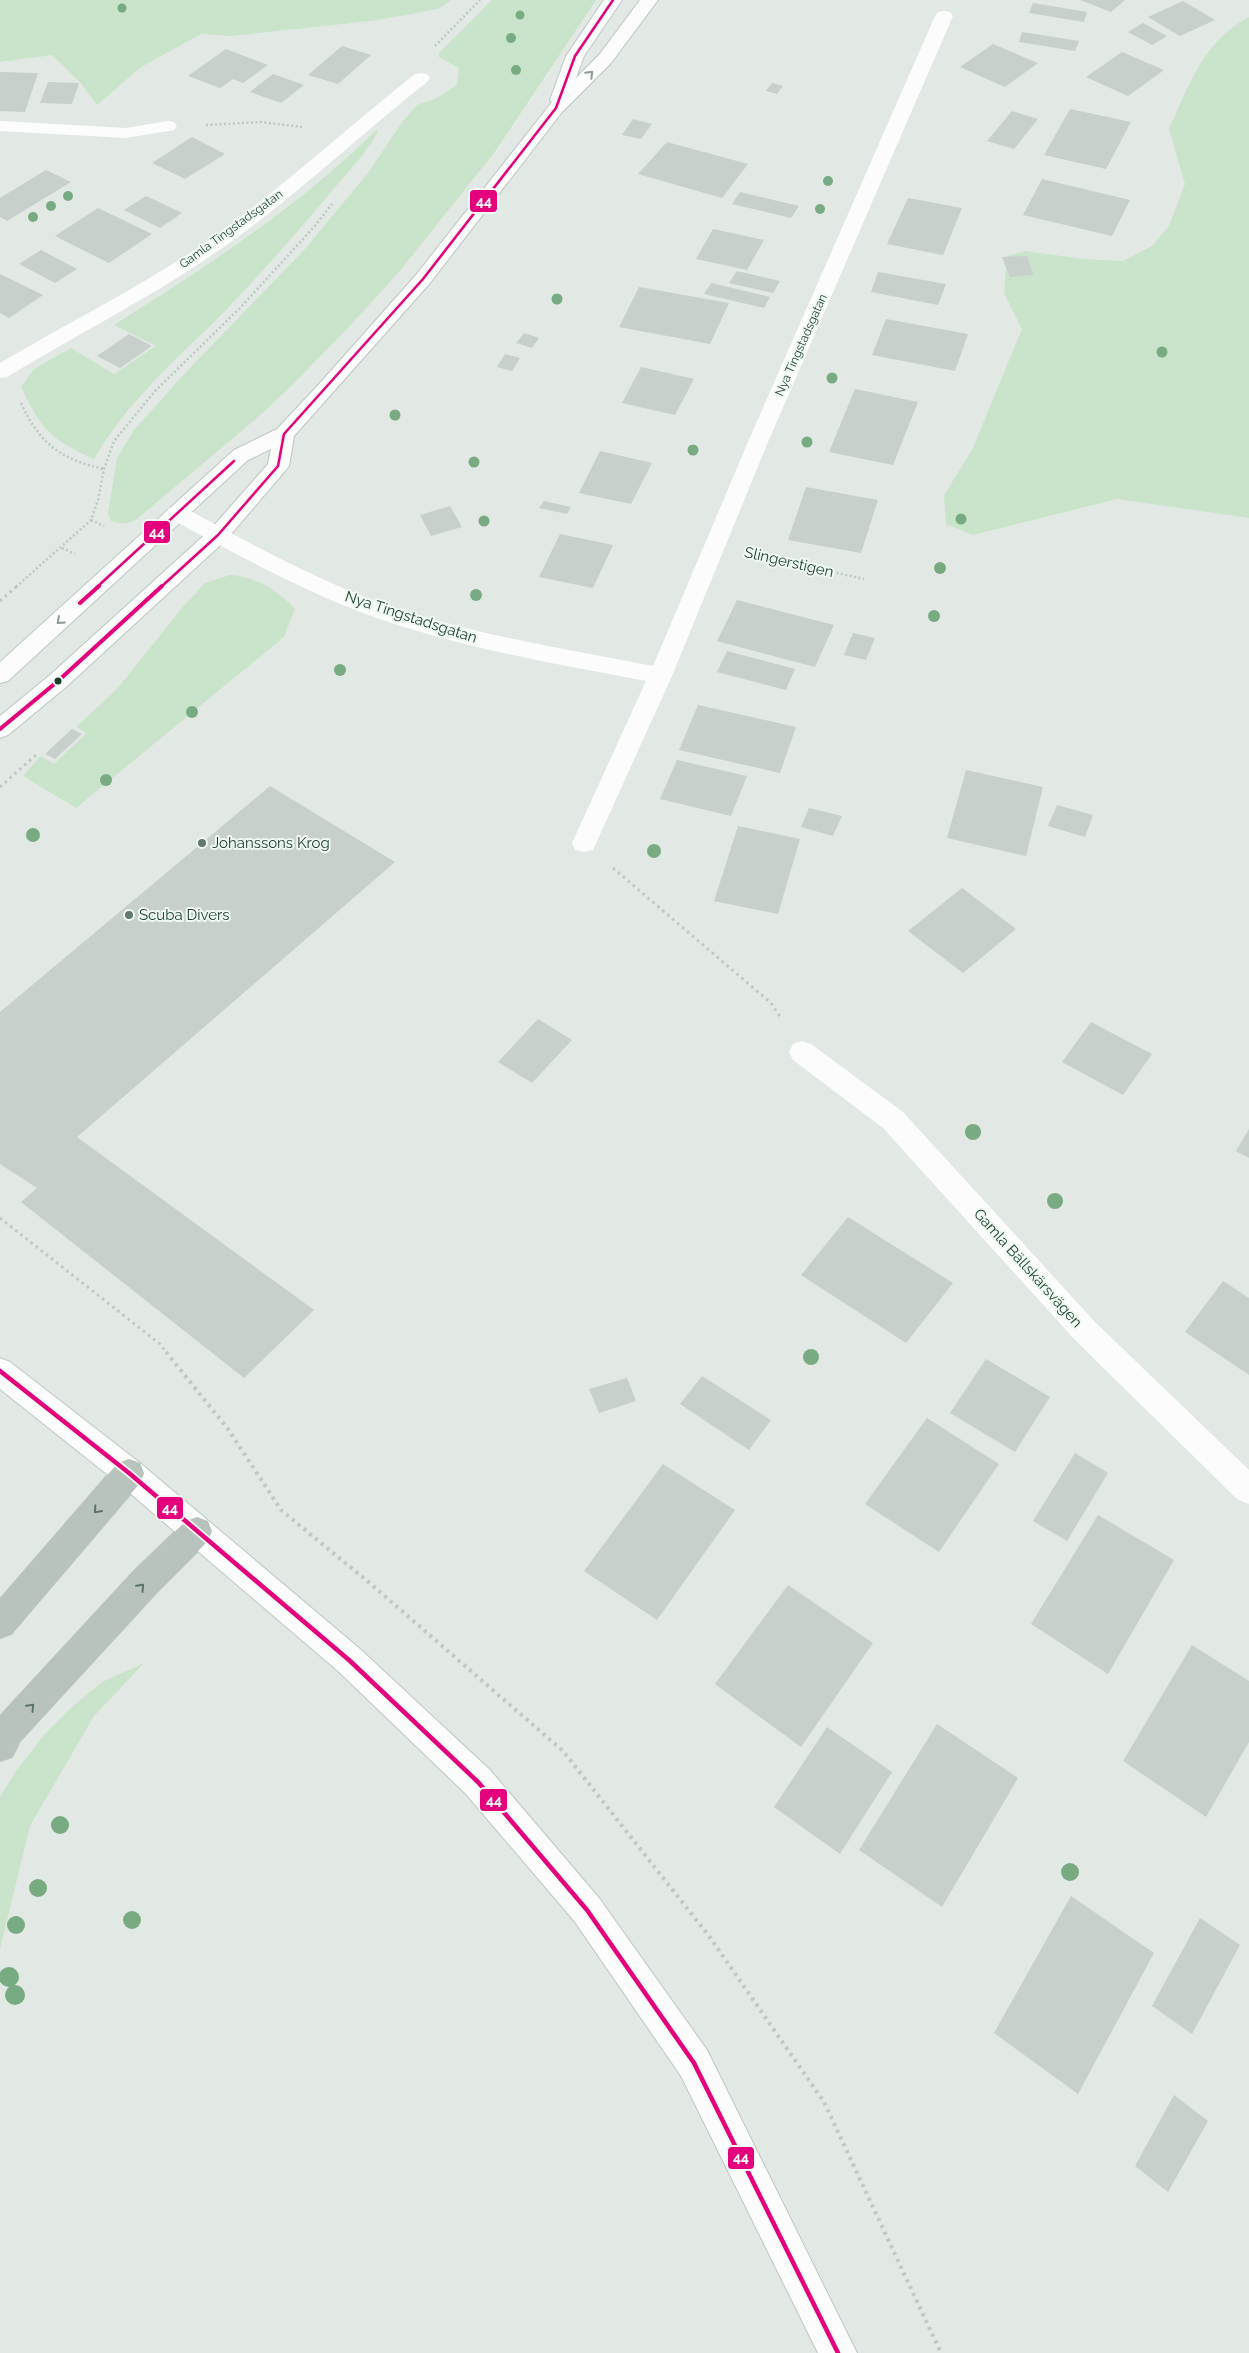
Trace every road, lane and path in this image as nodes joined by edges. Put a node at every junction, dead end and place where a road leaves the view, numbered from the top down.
1 (480, 0) edge
2 (613, 0) edge
3 (649, 0) edge
4 (944, 16) dead end
5 (421, 78) joint
6 (556, 108) junction
7 (0, 126) edge
8 (168, 126) joint
9 (356, 133) junction
10 (332, 203) dead end
11 (3, 371) edge
12 (284, 434) junction
13 (104, 469) junction
14 (177, 513) junction
15 (218, 535) junction
16 (714, 545) junction
17 (864, 579) dead end
18 (0, 601) edge
19 (0, 675) edge
20 (660, 676) junction
21 (0, 729) edge
22 (0, 781) edge
23 (4, 783) dead end
24 (584, 843) joint
25 (802, 1052) joint
26 (0, 1371) edge
27 (129, 1474) junction
28 (1249, 1490) edge
29 (197, 1531) junction
30 (0, 1624) edge
31 (0, 1744) edge
32 (838, 2353) edge

1 - 5 path
2 - 6 street
6 -> 3 street
4 - 16 street, Nya Tingstadsgatan
5 - 9 street, Gamla Tingstadsgatan
6 - 12 street
7 - 8 street
8 - 9 path
9 - 11 street, Gamla Tingstadsgatan
10 - 13 path
11 - 13 path
12 - 14 street
12 - 15 street
13 - 18 path
14 - 15 street, Nya Tingstadsgatan
14 -> 19 street
15 - 20 street, Nya Tingstadsgatan
15 - 21 street
16 - 17 path, Slingerstigen
16 - 20 street, Nya Tingstadsgatan
20 - 24 street, Nya Tingstadsgatan
22 - 23 path
24 - 25 path
25 - 28 street, Gamla Bällskärsvägen
26 - 27 street
27 - 29 street
27 -> 30 highway
31 -> 29 highway
29 - 32 street

